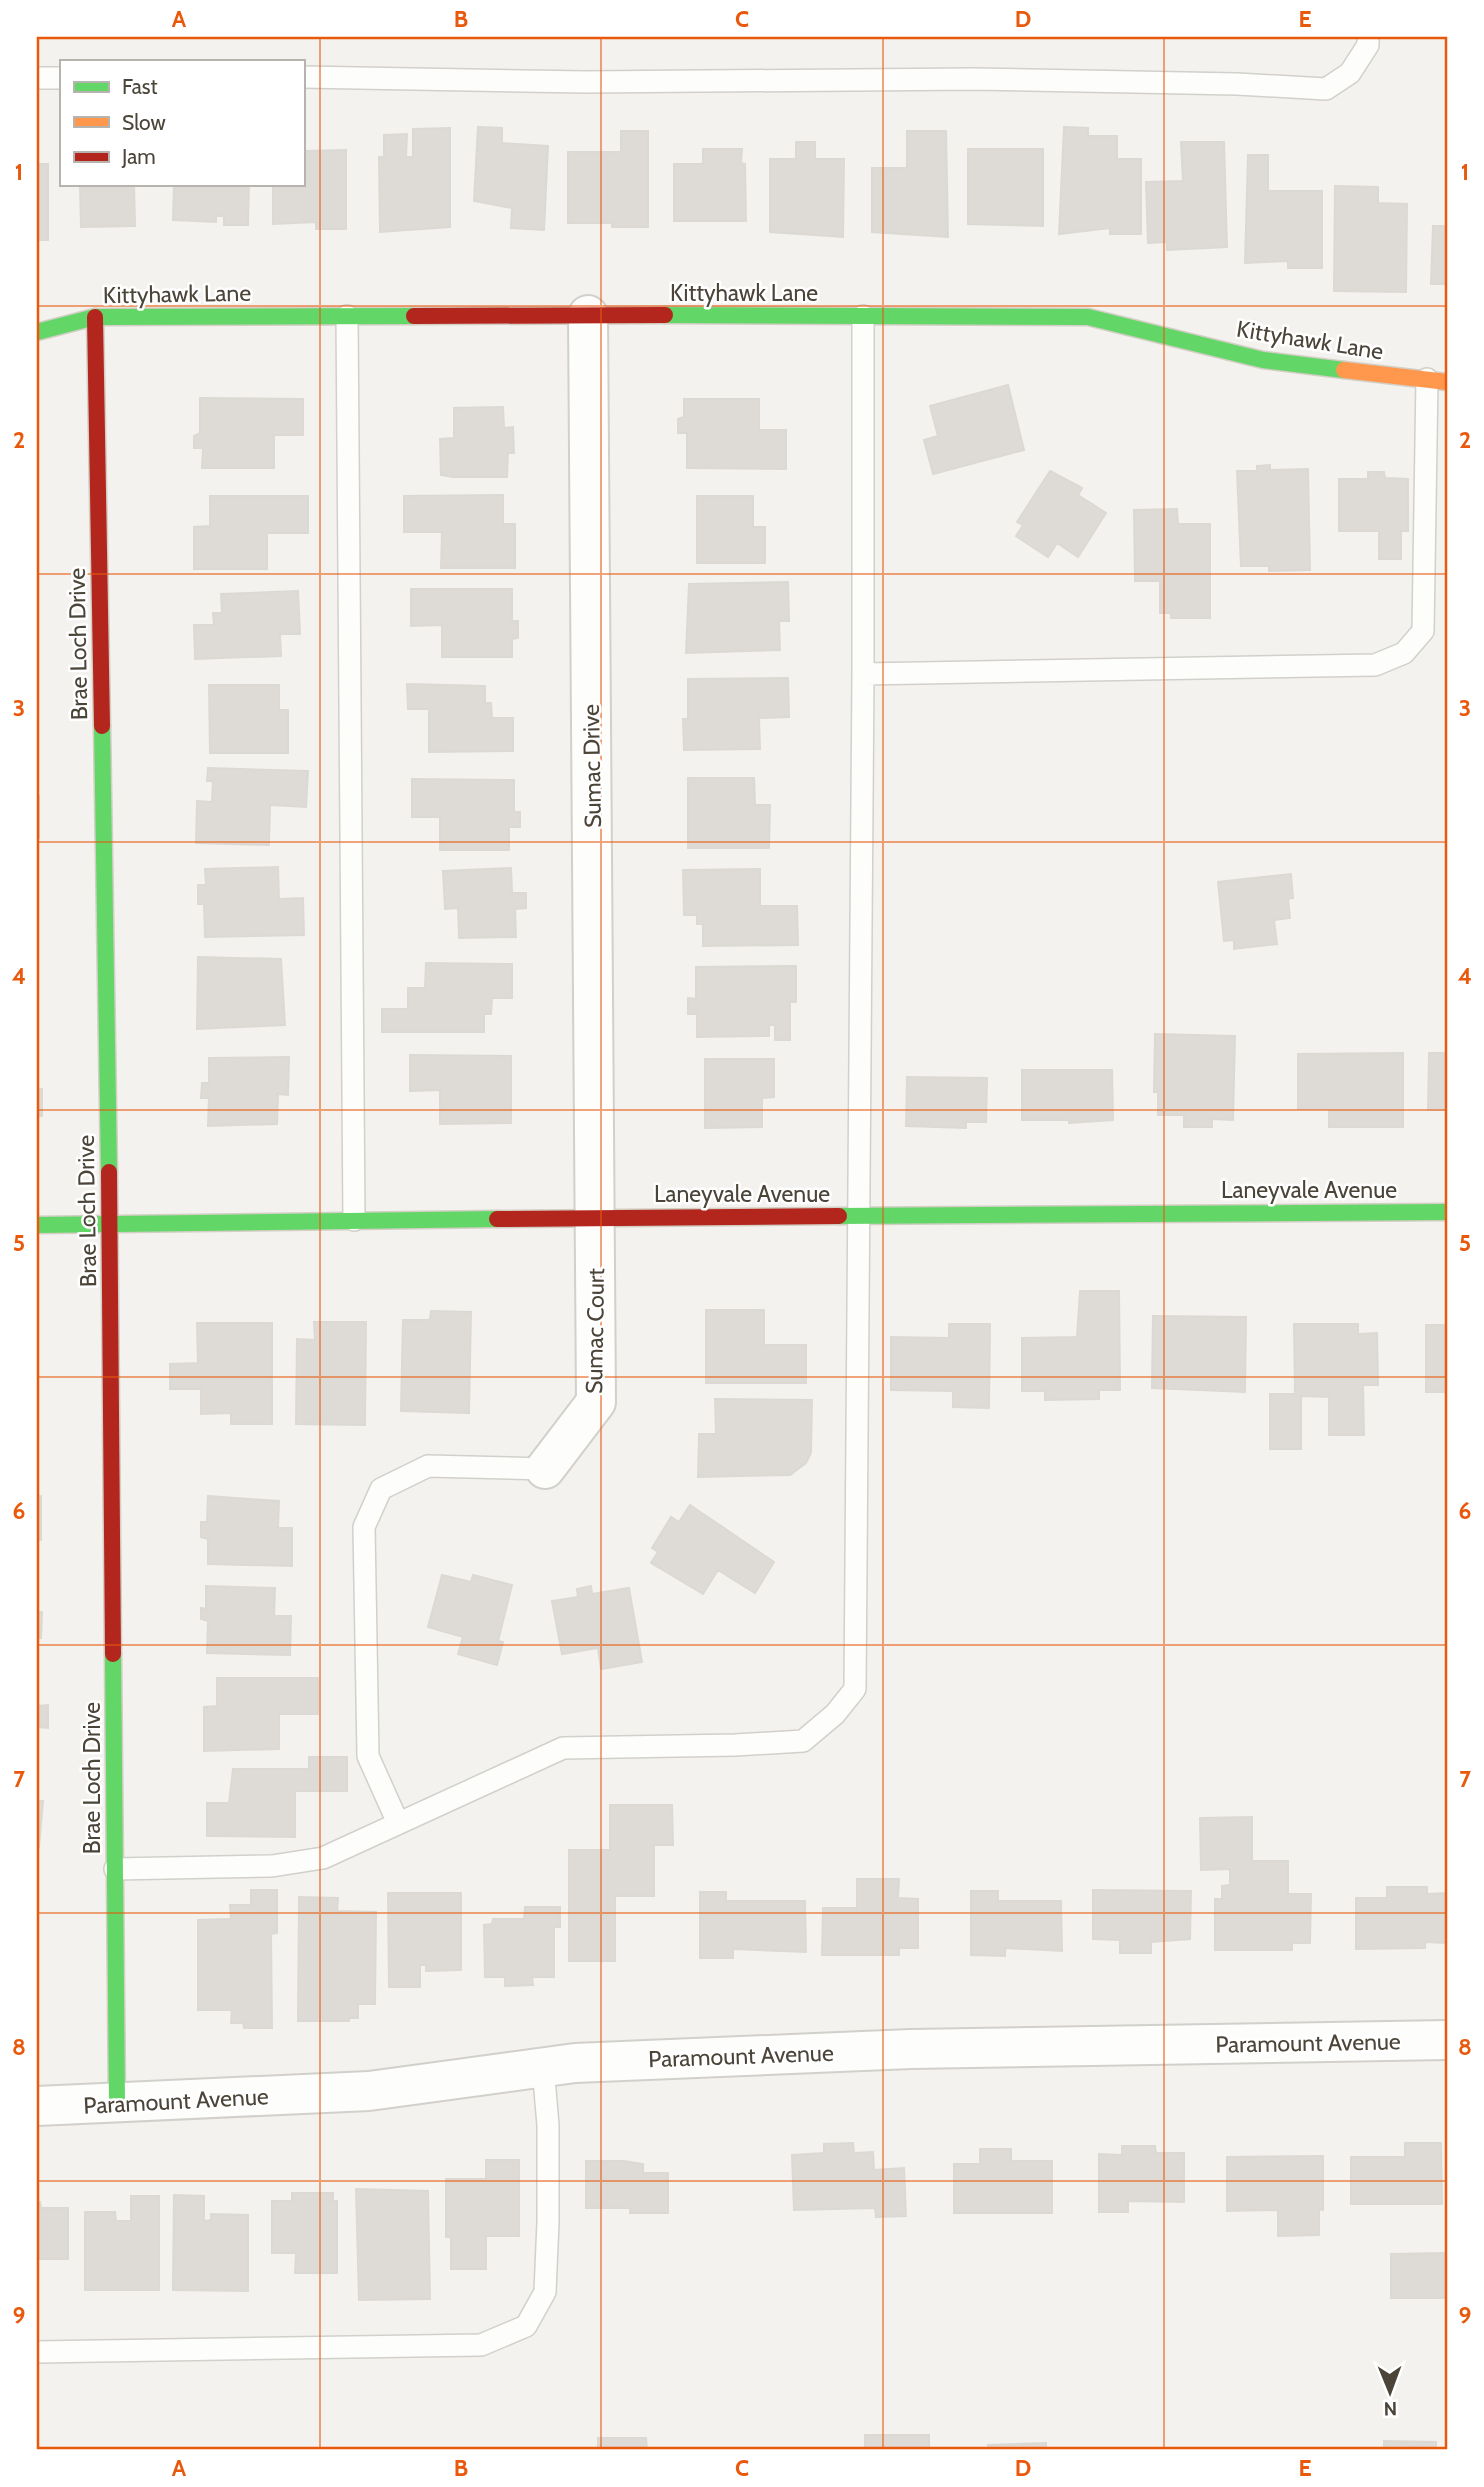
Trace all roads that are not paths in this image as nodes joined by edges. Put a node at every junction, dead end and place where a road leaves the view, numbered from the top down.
1 (1368, 37) edge
2 (304, 77) edge
3 (37, 78) edge
4 (60, 78) edge
5 (588, 315) junction
6 (347, 316) junction
7 (863, 316) junction
8 (95, 317) junction
9 (37, 332) edge
10 (1437, 381) edge
11 (863, 674) junction
12 (1447, 1212) edge
13 (859, 1216) junction
14 (596, 1218) junction
15 (354, 1220) junction
16 (110, 1223) junction
17 (37, 1225) edge
18 (545, 1469) joint
19 (398, 1823) junction
20 (115, 1870) junction
21 (1447, 2040) edge
22 (543, 2067) junction
23 (117, 2104) junction
24 (37, 2106) edge
25 (37, 2352) edge

1 - 2 lane
3 - 4 lane
5 - 6 street, Kittyhawk Lane
5 - 7 street, Kittyhawk Lane
5 - 14 street, Sumac Drive
6 - 8 street, Kittyhawk Lane
6 - 15 lane
7 - 10 street, Kittyhawk Lane
7 - 11 lane
8 - 9 street, Kittyhawk Lane
8 - 16 street, Brae Loch Drive
10 - 11 lane
11 - 13 lane
12 - 13 street, Laneyvale Avenue
13 - 14 street, Laneyvale Avenue
13 - 19 lane
14 - 15 street, Laneyvale Avenue
14 - 18 street, Sumac Court
15 - 16 street, Laneyvale Avenue
16 - 17 street, Laneyvale Avenue
16 - 20 street, Brae Loch Drive
18 - 19 lane
19 - 20 lane
20 - 23 street, Brae Loch Drive
21 - 22 street, Paramount Avenue
22 - 23 street, Paramount Avenue
22 - 25 lane
23 - 24 street, Paramount Avenue

